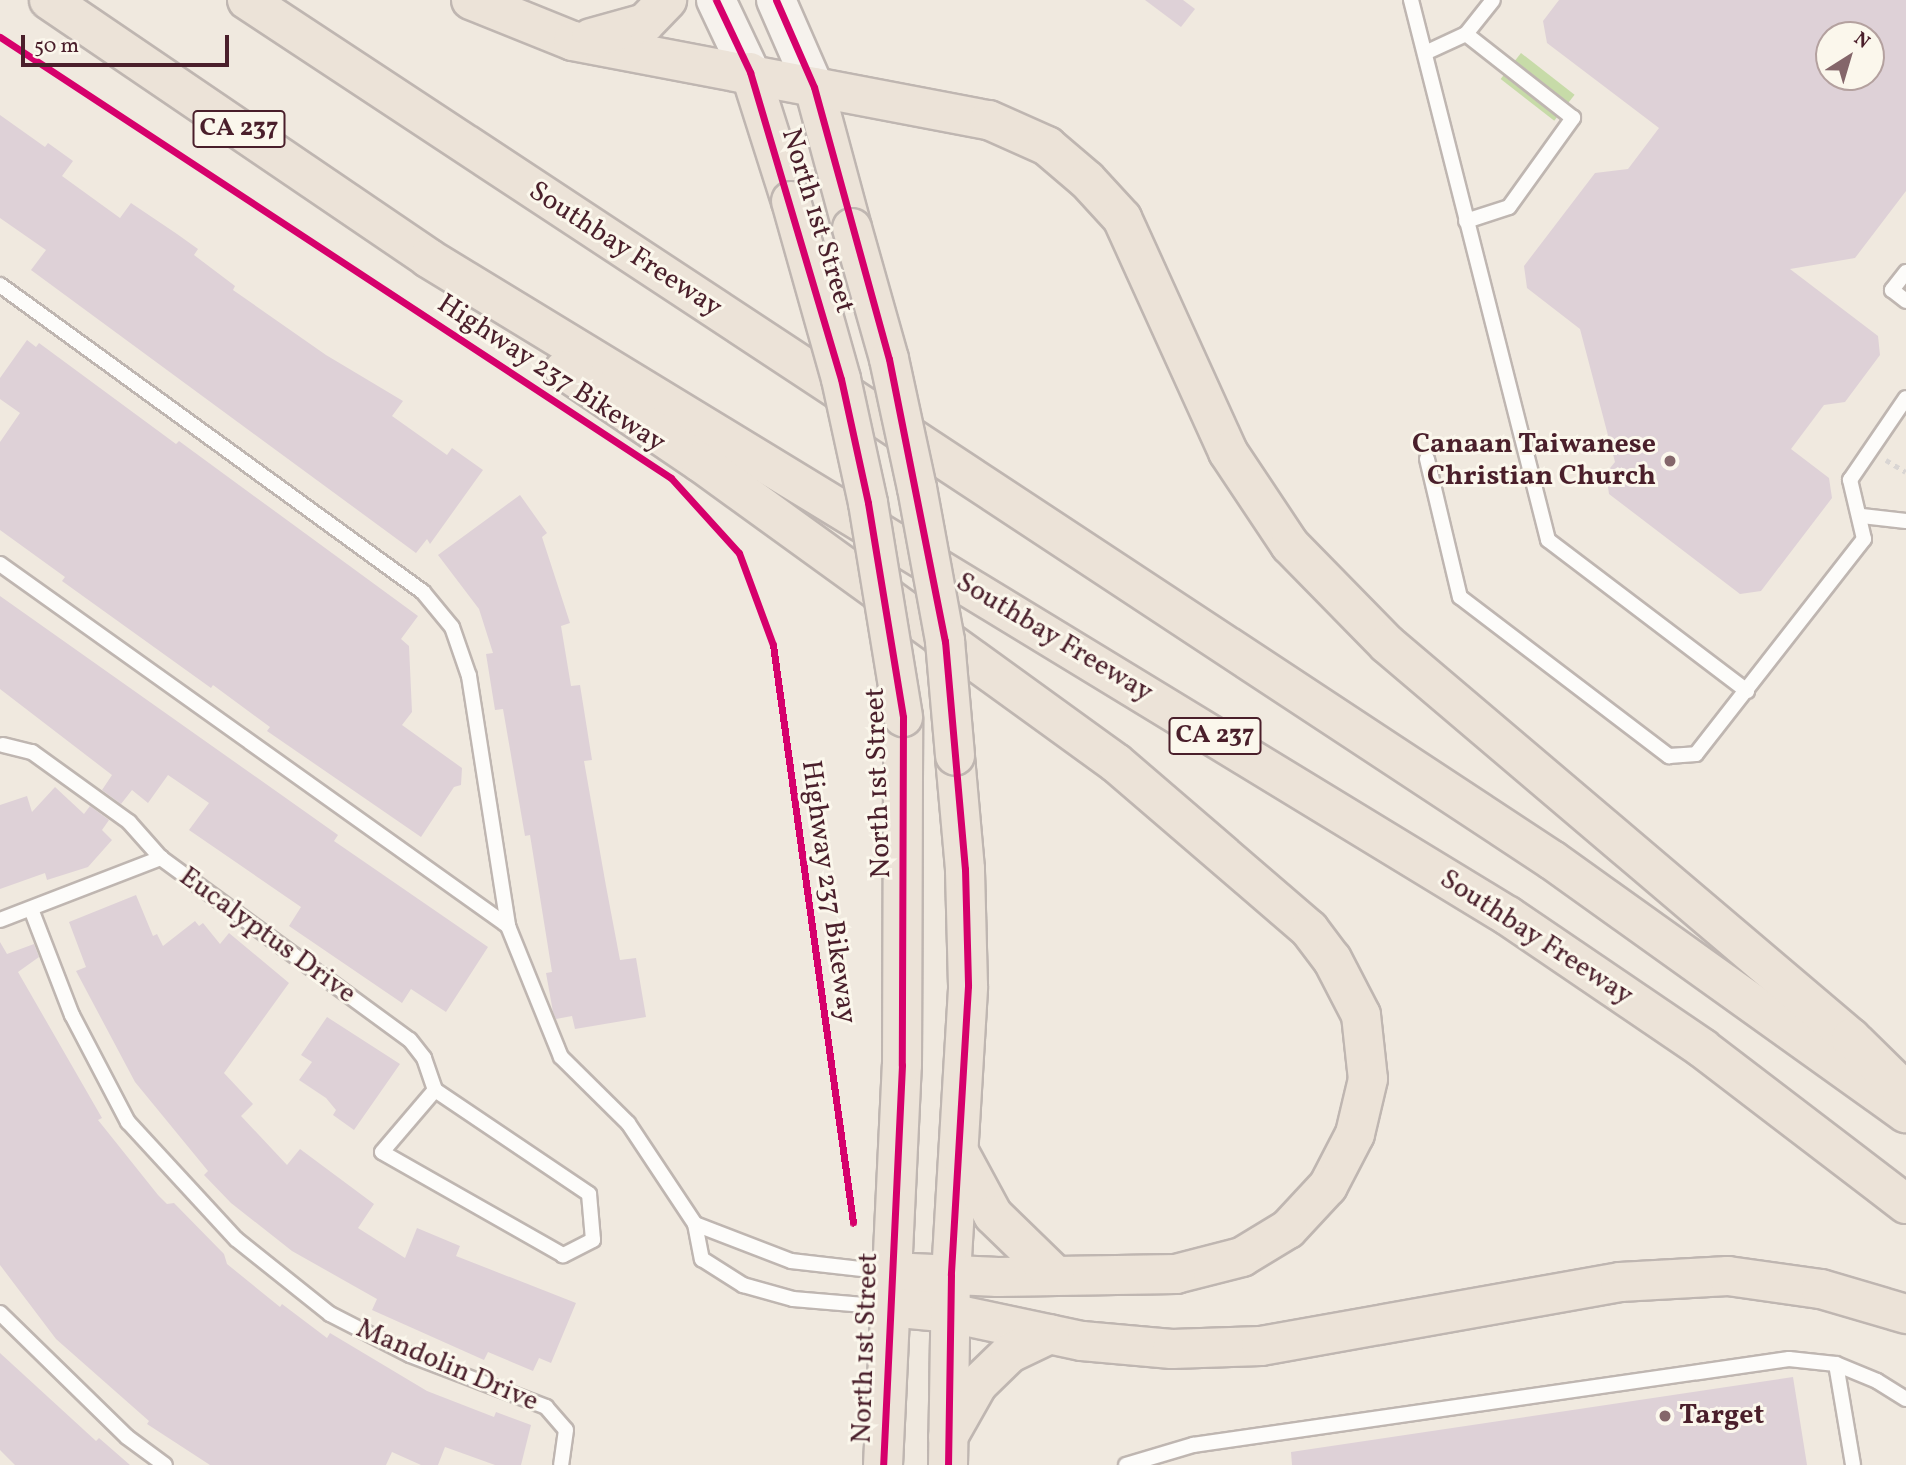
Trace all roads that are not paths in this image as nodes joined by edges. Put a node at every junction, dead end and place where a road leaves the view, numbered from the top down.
1 (49, 0) edge
2 (247, 0) edge
3 (471, 0) edge
4 (667, 0) edge
5 (716, 0) edge
6 (776, 0) edge
7 (1410, 0) edge
8 (1493, 0) edge
9 (1466, 34) junction
10 (573, 41) junction
11 (1425, 53) junction
12 (750, 72) junction
13 (814, 87) junction
14 (1466, 220) junction
15 (428, 258) junction
16 (1906, 272) edge
17 (0, 285) edge
18 (1906, 301) edge
19 (1906, 398) edge
20 (1427, 459) dead end
21 (1862, 516) junction
22 (1906, 521) edge
23 (0, 564) edge
24 (1747, 691) junction
25 (3, 745) dead end
26 (162, 858) junction
27 (31, 909) junction
28 (0, 920) edge
29 (508, 926) junction
30 (435, 1090) junction
31 (1906, 1092) edge
32 (1906, 1113) edge
33 (959, 1152) junction
34 (1906, 1204) edge
35 (695, 1224) junction
36 (951, 1275) junction
37 (1055, 1275) junction
38 (890, 1289) junction
39 (0, 1313) edge
40 (950, 1313) junction
41 (1906, 1314) edge
42 (1050, 1334) junction
43 (1836, 1364) junction
44 (1906, 1399) edge
45 (948, 1451) edge
46 (166, 1465) edge
47 (561, 1465) edge
48 (883, 1465) edge
49 (1126, 1465) edge
50 (1853, 1465) edge

1 - 15 main road, Southbay Freeway / CA 237
2 - 32 main road, Southbay Freeway / CA 237
3 - 10 main road
4 - 10 main road
5 - 12 main road, North 1st Street
6 - 13 main road, North 1st Street
7 - 11 lane
8 - 9 lane
9 - 11 lane
9 - 14 lane
10 - 12 main road
11 - 14 lane
12 - 13 main road
12 - 38 main road, North 1st Street, bridge
13 - 31 main road
13 - 33 main road, North 1st Street, bridge
14 - 24 lane
15 - 34 main road, Southbay Freeway / CA 237
15 - 37 main road
16 - 18 lane
17 - 29 lane
19 - 21 lane
20 - 24 lane
21 - 22 lane
21 - 24 lane
23 - 29 lane
25 - 26 lane
26 - 27 lane, Eucalyptus Drive
26 - 30 lane, Eucalyptus Drive
27 - 28 lane, Eucalyptus Drive
27 - 47 lane, Mandolin Drive
29 - 35 lane
30 - 30 lane
33 - 36 main road, North 1st Street
33 - 37 main road
35 - 38 lane
35 - 38 lane
36 - 37 main road
36 - 38 main road
36 - 40 main road, North 1st Street
38 - 40 main road
38 - 48 main road, North 1st Street
39 - 46 lane
40 - 42 main road
40 - 45 main road, North 1st Street
41 - 42 main road
42 - 45 main road
43 - 44 lane
43 - 49 lane
43 - 50 lane

